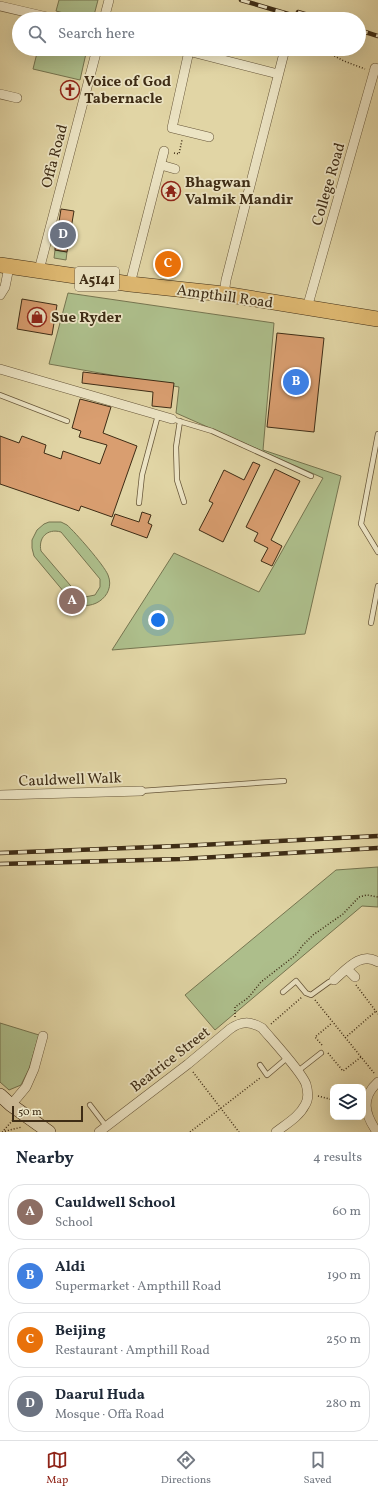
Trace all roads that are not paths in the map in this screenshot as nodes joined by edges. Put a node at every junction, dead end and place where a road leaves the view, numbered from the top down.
1 (109, 0) edge
2 (0, 6) edge
3 (25, 12) edge
4 (106, 12) edge
5 (95, 56) edge
6 (183, 56) edge
7 (208, 56) edge
8 (283, 56) edge
9 (376, 70) edge
10 (278, 74) junction
11 (0, 94) edge
12 (17, 98) dead end
13 (209, 137) dead end
14 (164, 151) road end
15 (161, 165) junction
16 (176, 169) dead end
17 (5, 266) edge
18 (39, 270) junction
19 (130, 284) junction
20 (224, 294) junction
21 (0, 295) edge
22 (308, 308) junction
23 (378, 319) edge
24 (0, 369) edge
25 (0, 395) edge
26 (158, 415) junction
27 (176, 420) junction
28 (67, 421) dead end
29 (378, 434) edge
30 (311, 476) dead end
31 (184, 502) dead end
32 (139, 503) dead end
33 (378, 552) edge
34 (378, 586) edge
35 (371, 623) dead end
36 (284, 781) dead end
37 (141, 791) joint
38 (0, 795) edge
39 (378, 962) edge
40 (347, 969) junction
41 (355, 977) road end
42 (334, 980) joint
43 (283, 992) dead end
44 (43, 1036) dead end
45 (321, 1053) dead end
46 (287, 1058) junction
47 (260, 1065) dead end
48 (298, 1072) junction
49 (378, 1082) edge
50 (0, 1095) edge
51 (11, 1105) junction
52 (90, 1105) dead end
53 (103, 1129) edge
54 (375, 1131) edge
55 (49, 1132) edge
56 (276, 1132) edge

1 - 4 street
2 - 3 street
5 - 18 street, Offa Road
6 - 13 street
7 - 10 street
8 - 10 street
9 - 22 street, College Road
10 - 20 street
11 - 12 street
14 - 15 street
15 - 16 street
15 - 19 street
17 - 18 main road, Ampthill Road / A5141
17 - 21 street
18 - 19 main road, Ampthill Road / A5141
19 - 20 main road, Ampthill Road / A5141
20 - 22 main road, Ampthill Road / A5141
22 - 23 main road, Ampthill Road / A5141
24 - 26 street
25 - 28 lane
26 - 27 street
26 - 32 lane
27 - 30 lane
27 - 31 lane
29 - 33 lane
34 - 35 lane
36 - 37 lane
37 - 38 street, Cauldwell Walk
39 - 40 street
40 - 41 street
40 - 42 street
42 - 43 lane
44 - 51 street
45 - 48 lane
46 - 47 lane
46 - 48 street
46 - 53 street, Beatrice Street
48 - 56 street
49 - 54 street
50 - 51 main road
51 - 55 main road
52 - 53 lane

